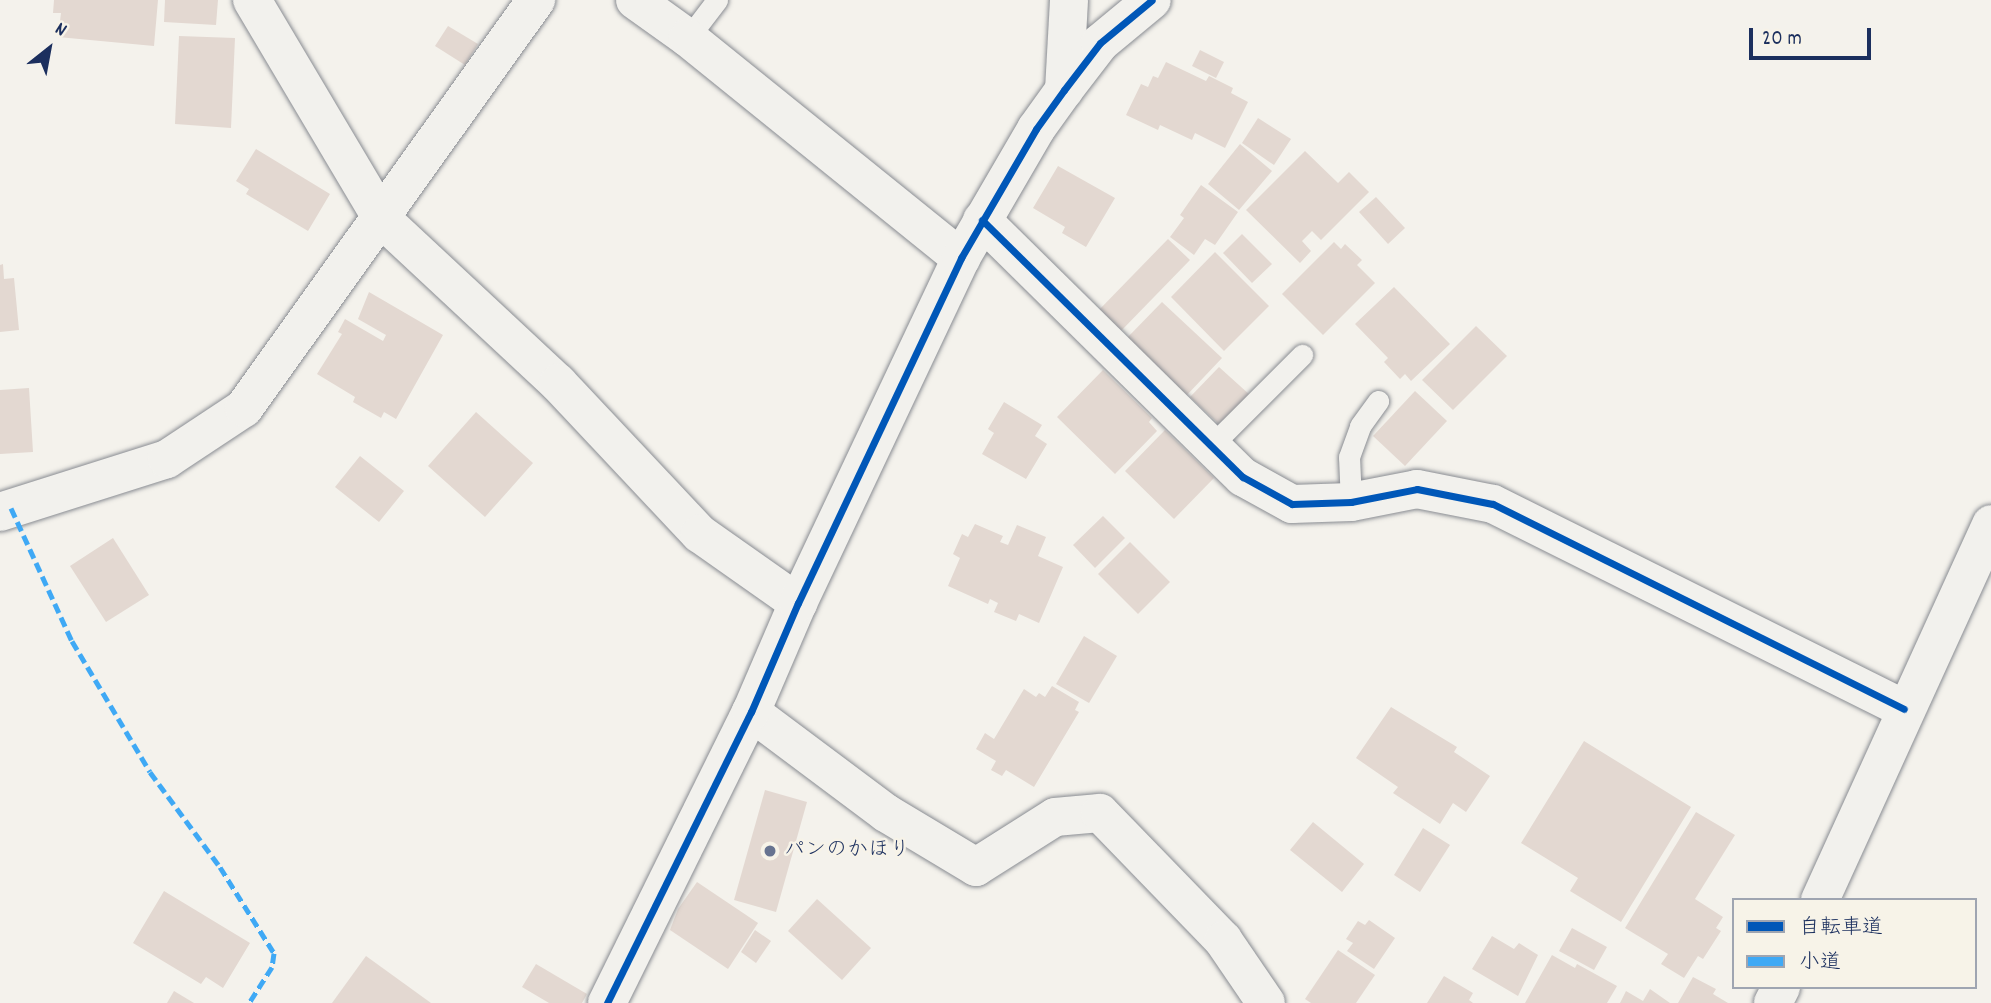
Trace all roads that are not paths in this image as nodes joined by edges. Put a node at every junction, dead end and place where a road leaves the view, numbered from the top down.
1 (536, 0) edge
2 (635, 0) edge
3 (717, 0) edge
4 (1069, 0) edge
5 (1152, 0) edge
6 (265, 7) edge
7 (688, 38) junction
8 (1065, 90) junction
9 (382, 219) junction
10 (982, 220) junction
11 (961, 258) junction
12 (1302, 355) dead end
13 (1378, 401) dead end
14 (1211, 446) junction
15 (1351, 502) junction
16 (0, 512) edge
17 (1991, 524) edge
18 (798, 603) junction
19 (1904, 709) junction
20 (751, 712) junction
21 (1821, 898) edge
22 (607, 1003) edge
23 (1266, 1003) edge

1 - 9 street
2 - 7 street
3 - 7 lane
4 - 8 street
5 - 8 street
6 - 9 street
7 - 11 street
8 - 10 street
9 - 16 street
9 - 18 street
10 - 11 street
10 - 14 street
11 - 18 street
12 - 14 lane
13 - 15 lane
14 - 15 street
15 - 19 street
17 - 19 street
18 - 20 street
19 - 21 street
20 - 22 street
20 - 23 street

